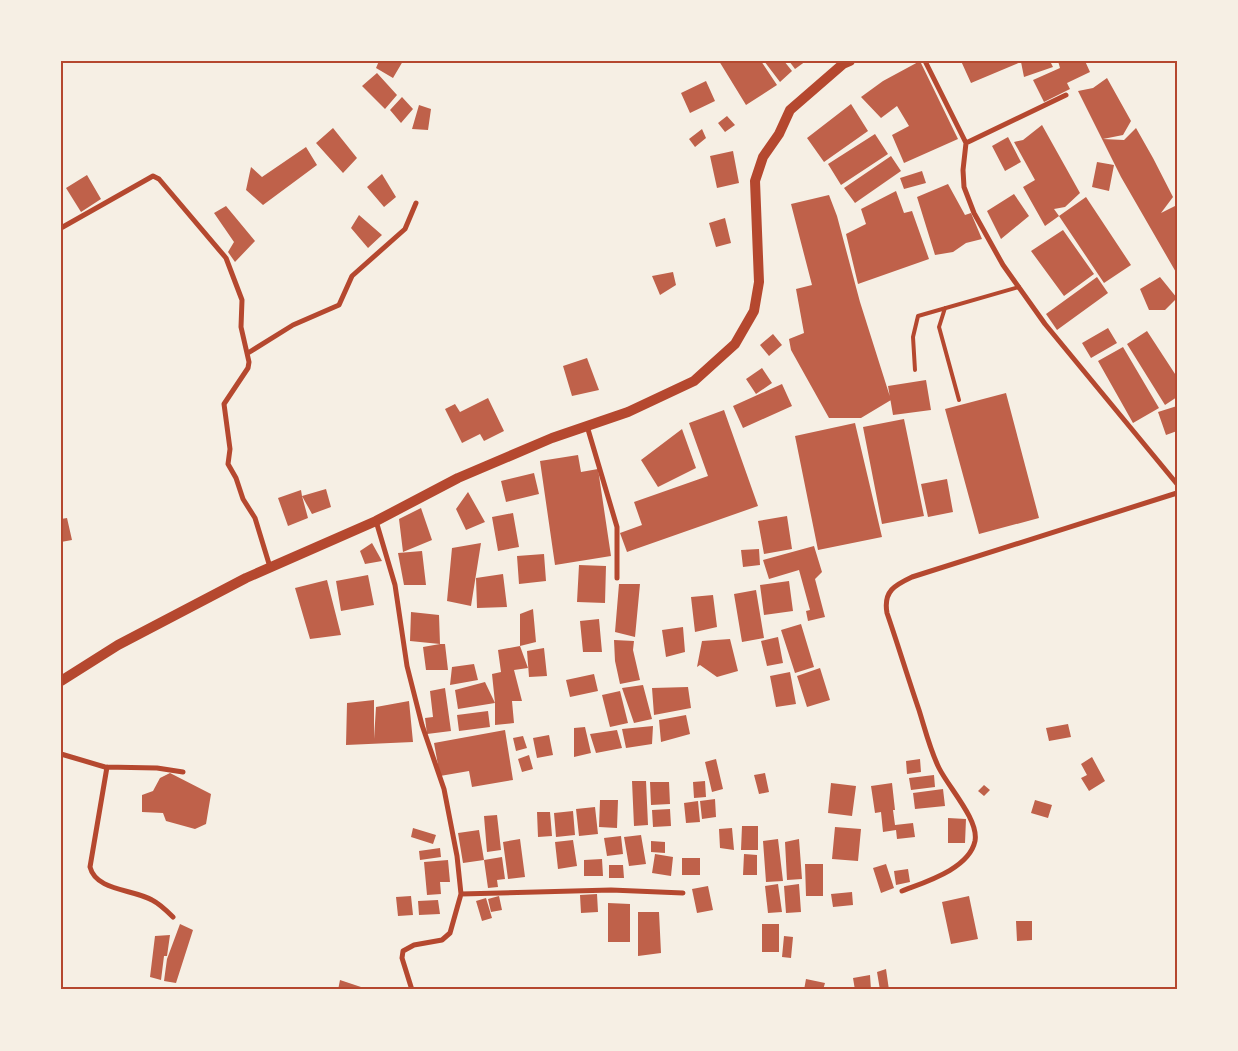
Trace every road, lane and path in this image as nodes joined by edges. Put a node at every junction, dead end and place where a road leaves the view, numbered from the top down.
1 (850, 61) edge
2 (925, 61) edge
3 (1066, 95) dead end
4 (966, 143) junction
5 (416, 203) dead end
6 (61, 228) edge
7 (1019, 287) junction
8 (945, 308) junction
9 (248, 353) junction
10 (915, 370) dead end
11 (959, 400) dead end
12 (587, 426) junction
13 (1177, 484) edge
14 (1177, 493) edge
15 (376, 520) junction
16 (270, 567) junction
17 (616, 578) dead end
18 (61, 681) edge
19 (61, 754) edge
20 (107, 767) junction
21 (183, 772) dead end
22 (902, 891) dead end
23 (683, 893) dead end
24 (461, 894) junction
25 (172, 918) dead end
26 (412, 990) edge

1 - 12 main road
2 - 4 street
3 - 4 street
4 - 7 street
5 - 9 street
6 - 9 street
7 - 8 lane
7 - 13 street
8 - 10 lane
8 - 11 lane
9 - 16 street
12 - 15 main road
12 - 17 street
14 - 22 street
15 - 16 main road
15 - 24 street
16 - 18 main road
19 - 20 street
20 - 21 street
20 - 25 street
23 - 24 street
24 - 26 street

